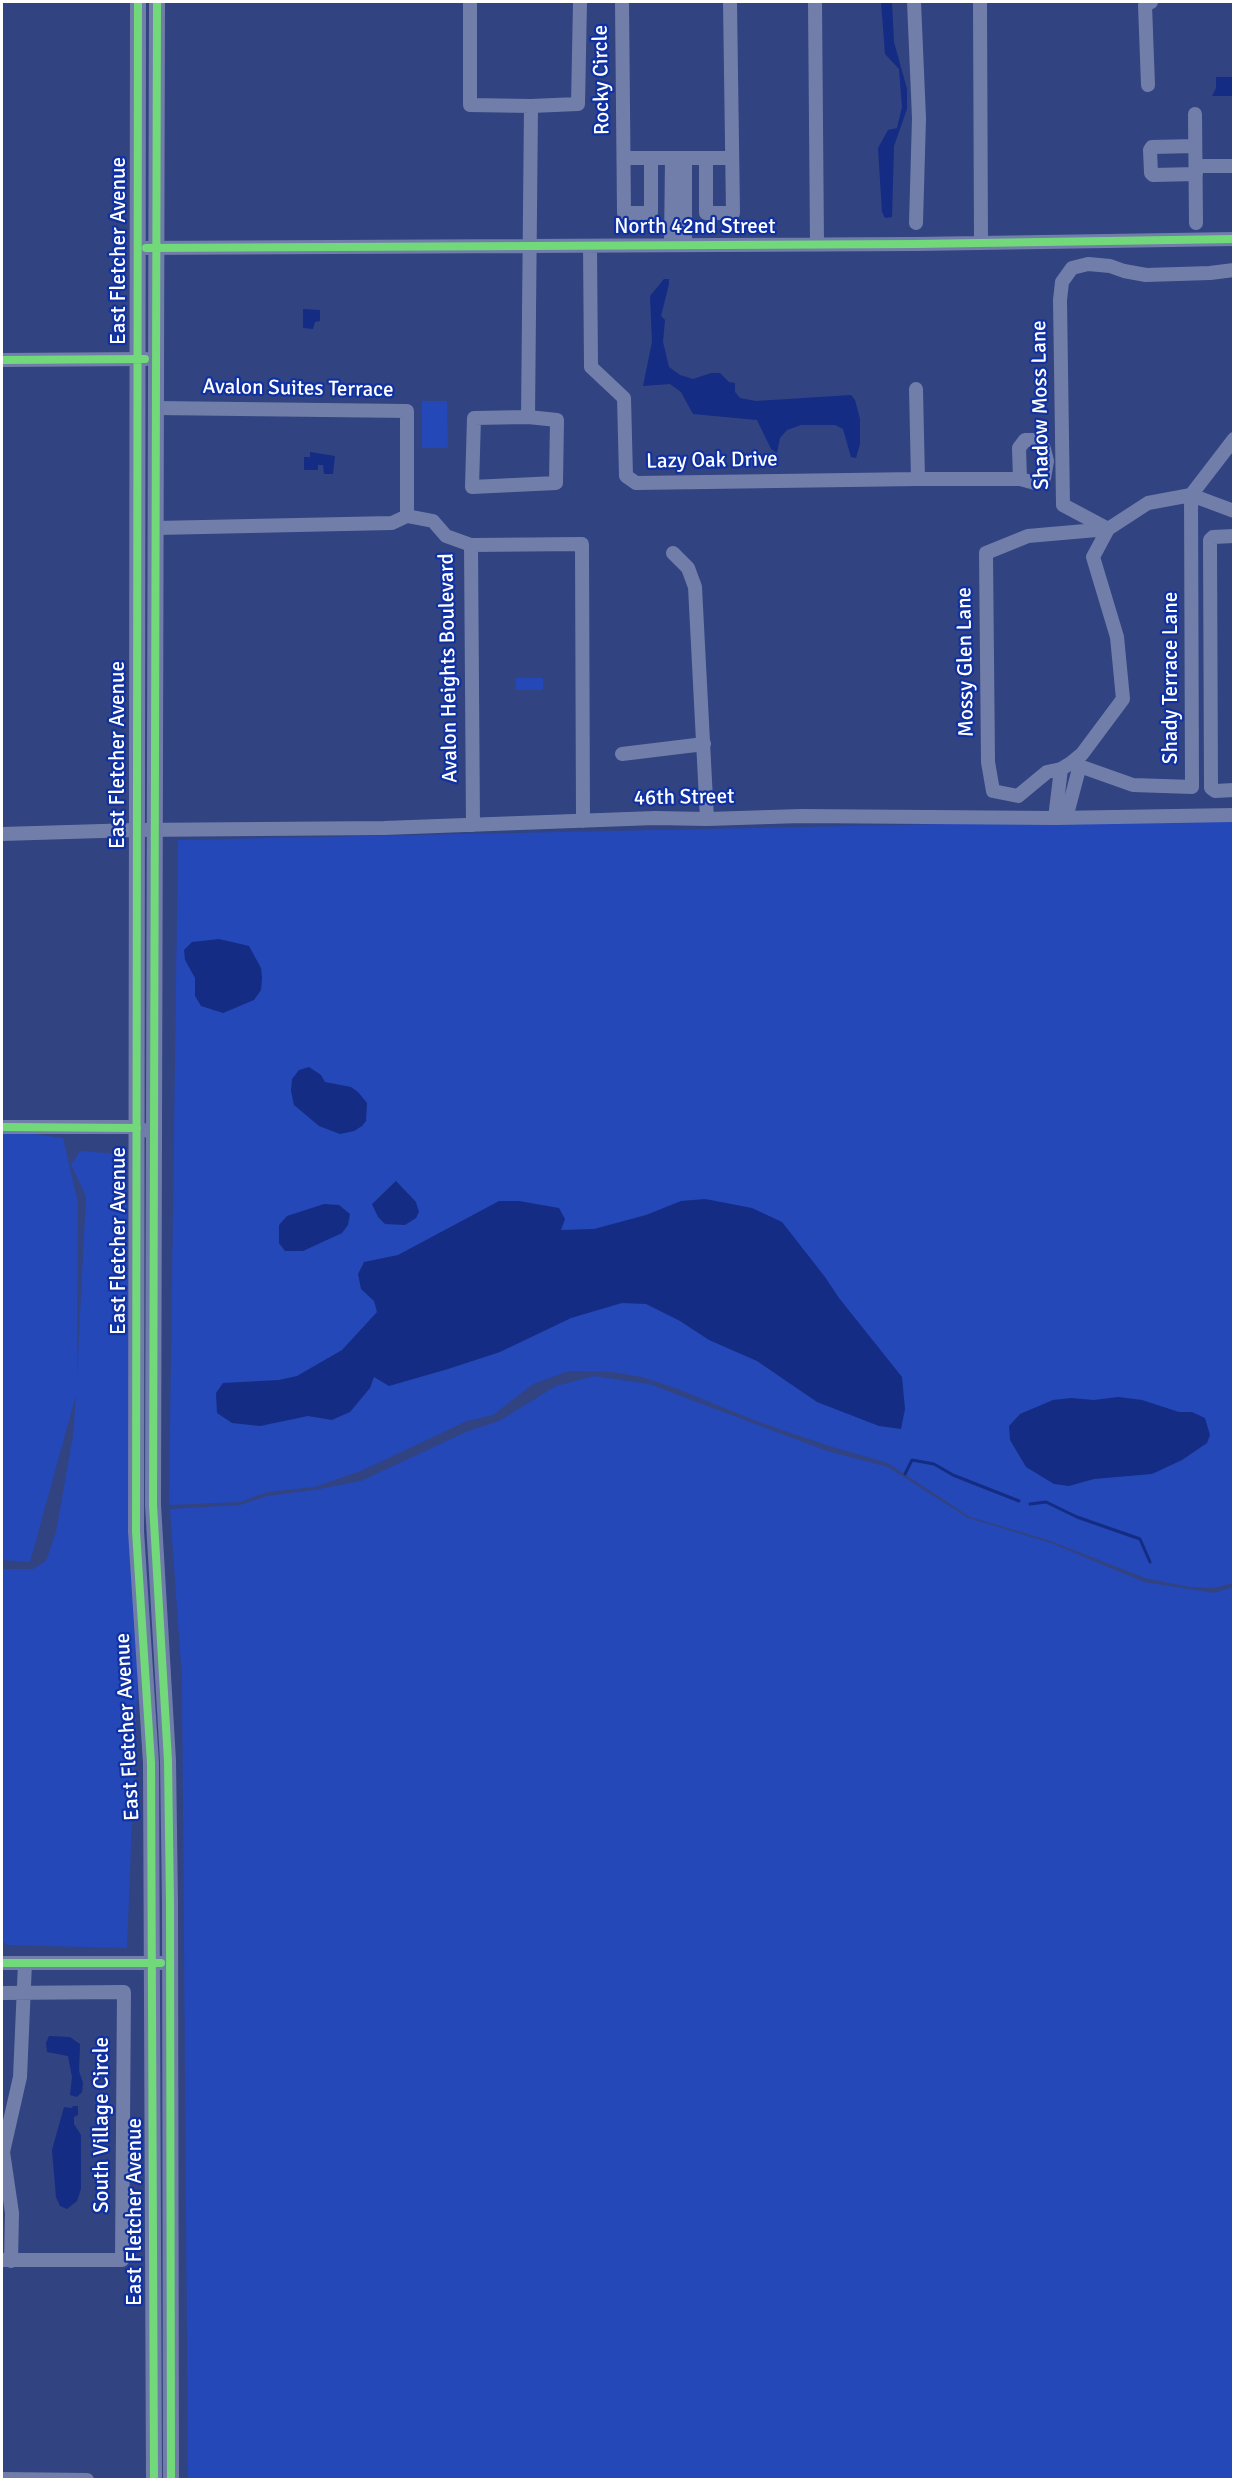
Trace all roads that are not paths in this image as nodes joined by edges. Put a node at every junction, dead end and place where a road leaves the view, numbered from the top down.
1 (138, 2) edge
2 (157, 2) edge
3 (470, 2) edge
4 (580, 2) edge
5 (622, 2) edge
6 (730, 2) edge
7 (815, 2) edge
8 (914, 2) edge
9 (980, 2) edge
10 (1151, 2) edge
11 (1148, 85) dead end
12 (531, 106) junction
13 (1195, 114) dead end
14 (1195, 146) junction
15 (624, 158) junction
16 (651, 158) junction
17 (705, 158) junction
18 (732, 158) junction
19 (678, 159) junction
20 (1233, 165) edge
21 (1196, 170) junction
22 (916, 219) dead end
23 (1197, 224) dead end
24 (1233, 239) edge
25 (981, 243) junction
26 (678, 244) junction
27 (817, 244) junction
28 (531, 246) junction
29 (591, 246) junction
30 (137, 248) junction
31 (156, 248) junction
32 (1233, 270) edge
33 (157, 358) junction
34 (136, 359) junction
35 (2, 360) edge
36 (916, 389) dead end
37 (156, 408) junction
38 (528, 417) junction
39 (1233, 439) edge
40 (136, 442) junction
41 (918, 479) junction
42 (1020, 479) dead end
43 (1191, 495) junction
44 (1233, 510) edge
45 (407, 516) junction
46 (156, 528) junction
47 (1108, 529) junction
48 (1233, 536) edge
49 (471, 545) junction
50 (673, 553) dead end
51 (704, 744) junction
52 (622, 754) dead end
53 (1074, 766) junction
54 (1211, 788) junction
55 (1233, 790) edge
56 (1211, 815) junction
57 (1233, 815) edge
58 (1060, 818) junction
59 (707, 819) junction
60 (583, 821) junction
61 (473, 825) junction
62 (135, 830) junction
63 (156, 830) junction
64 (2, 834) edge
65 (2, 1127) edge
66 (111, 1128) junction
67 (140, 1129) junction
68 (137, 1148) junction
69 (2, 1963) edge
70 (25, 1963) junction
71 (152, 1963) junction
72 (170, 1963) junction
73 (2, 1993) edge
74 (24, 1993) junction
75 (6, 2261) edge
76 (2, 2479) edge
77 (87, 2480) edge
78 (154, 2480) edge
79 (171, 2480) edge

1 - 30 main road, East Fletcher Avenue
2 - 31 main road, East Fletcher Avenue
3 - 12 street
4 - 12 street
5 - 15 street, Rocky Circle
6 - 18 street
7 - 27 street
8 - 22 street
9 - 25 street
10 - 11 street
12 - 28 street
13 - 14 street
14 - 21 street
14 - 21 street
15 - 16 street, Rocky Circle
15 - 16 street, Rocky Circle
16 - 19 street, Rocky Circle
17 - 18 street, Rocky Circle
17 - 18 street
17 - 19 street, Rocky Circle
19 - 26 street
20 - 21 street
21 - 23 street
24 - 25 street, North 42nd Street
25 - 27 street, North 42nd Street
26 - 27 street, North 42nd Street
26 - 29 street, North 42nd Street
28 - 29 street, North 42nd Street
28 - 31 street, North 42nd Street
28 - 38 street
29 - 41 street, Lazy Oak Drive
30 - 31 street, North 42nd Street
30 - 34 main road, East Fletcher Avenue
31 - 33 main road, East Fletcher Avenue
32 - 47 street, Shadow Moss Lane
33 - 34 street
33 - 37 main road, East Fletcher Avenue
34 - 35 street
34 - 40 main road, East Fletcher Avenue
36 - 41 street
37 - 45 street, Avalon Suites Terrace
37 - 46 main road, East Fletcher Avenue
38 - 38 street
39 - 43 street
40 - 46 main road
40 - 62 main road, East Fletcher Avenue
41 - 42 street, Lazy Oak Drive
43 - 44 street
43 - 47 street
43 - 53 street, Shady Terrace Lane
45 - 46 street, Avalon Heights Boulevard
45 - 49 street, Avalon Heights Boulevard
46 - 63 main road, East Fletcher Avenue
47 - 53 street
47 - 53 street, Mossy Glen Lane
48 - 54 street
49 - 60 street
49 - 61 street, Avalon Heights Boulevard
50 - 51 street
51 - 52 street
51 - 59 street
53 - 58 street
53 - 58 street
54 - 55 street
54 - 56 street
56 - 57 street, 46th Street
56 - 58 street, 46th Street
58 - 59 street, 46th Street
59 - 60 street, 46th Street
60 - 61 street, 46th Street
61 - 63 street, 46th Street
62 - 63 street, 46th Street
62 - 64 street, 46th Street
62 - 67 main road, East Fletcher Avenue
63 - 67 main road, East Fletcher Avenue
65 - 66 street
66 - 67 street
66 - 68 street
67 - 68 main road, East Fletcher Avenue
67 - 72 main road, East Fletcher Avenue
68 - 71 main road, East Fletcher Avenue
69 - 70 street
70 - 71 street
70 - 74 street
71 - 72 street
71 - 78 main road, East Fletcher Avenue
72 - 79 main road, East Fletcher Avenue
73 - 74 street, South Village Circle
74 - 75 street
74 - 75 street, South Village Circle
76 - 77 street

